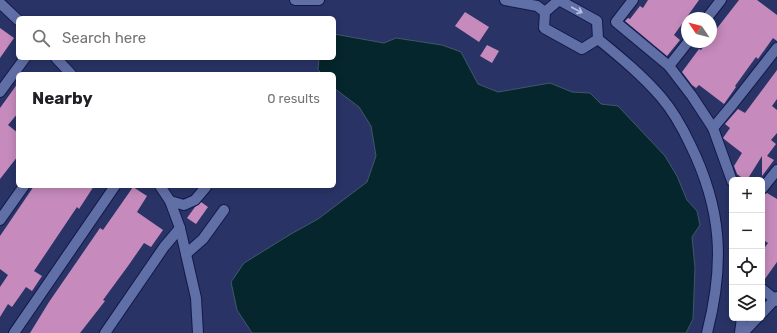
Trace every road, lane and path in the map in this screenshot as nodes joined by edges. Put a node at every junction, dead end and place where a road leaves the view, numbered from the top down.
1 (294, 0) edge
2 (319, 0) edge
3 (505, 0) edge
4 (633, 0) edge
5 (720, 0) edge
6 (0, 3) edge
7 (541, 6) edge
8 (711, 12) edge
9 (16, 18) edge
10 (598, 39) junction
11 (683, 48) edge
12 (777, 48) edge
13 (24, 60) edge
14 (58, 60) edge
15 (669, 66) junction
16 (69, 72) edge
17 (0, 92) edge
18 (713, 128) junction
19 (777, 170) edge
20 (731, 177) edge
21 (765, 185) edge
22 (23, 188) edge
23 (114, 188) edge
24 (161, 188) edge
25 (205, 188) edge
26 (170, 201) junction
27 (224, 210) dead end
28 (0, 220) edge
29 (180, 228) junction
30 (186, 254) junction
31 (765, 291) edge
32 (776, 299) edge
33 (765, 310) edge
34 (742, 321) edge
35 (754, 321) edge
36 (14, 333) edge
37 (105, 333) edge
38 (198, 333) edge
39 (707, 333) edge
40 (740, 333) edge
41 (743, 333) edge

1 - 2 street
3 - 7 street
4 - 15 street
5 - 8 street
6 - 9 street
7 -> 10 street
7 - 10 street
10 - 39 street
11 - 15 street
12 - 18 street
13 - 17 street
14 - 16 street
15 - 18 street
18 - 20 street
19 - 21 street
22 - 28 street
23 - 36 street
24 - 26 street
25 - 26 street
26 - 29 street
27 - 30 street
29 - 30 street
29 - 37 street
30 - 38 street
31 - 32 street
32 - 33 street
34 - 40 street
35 - 41 street

